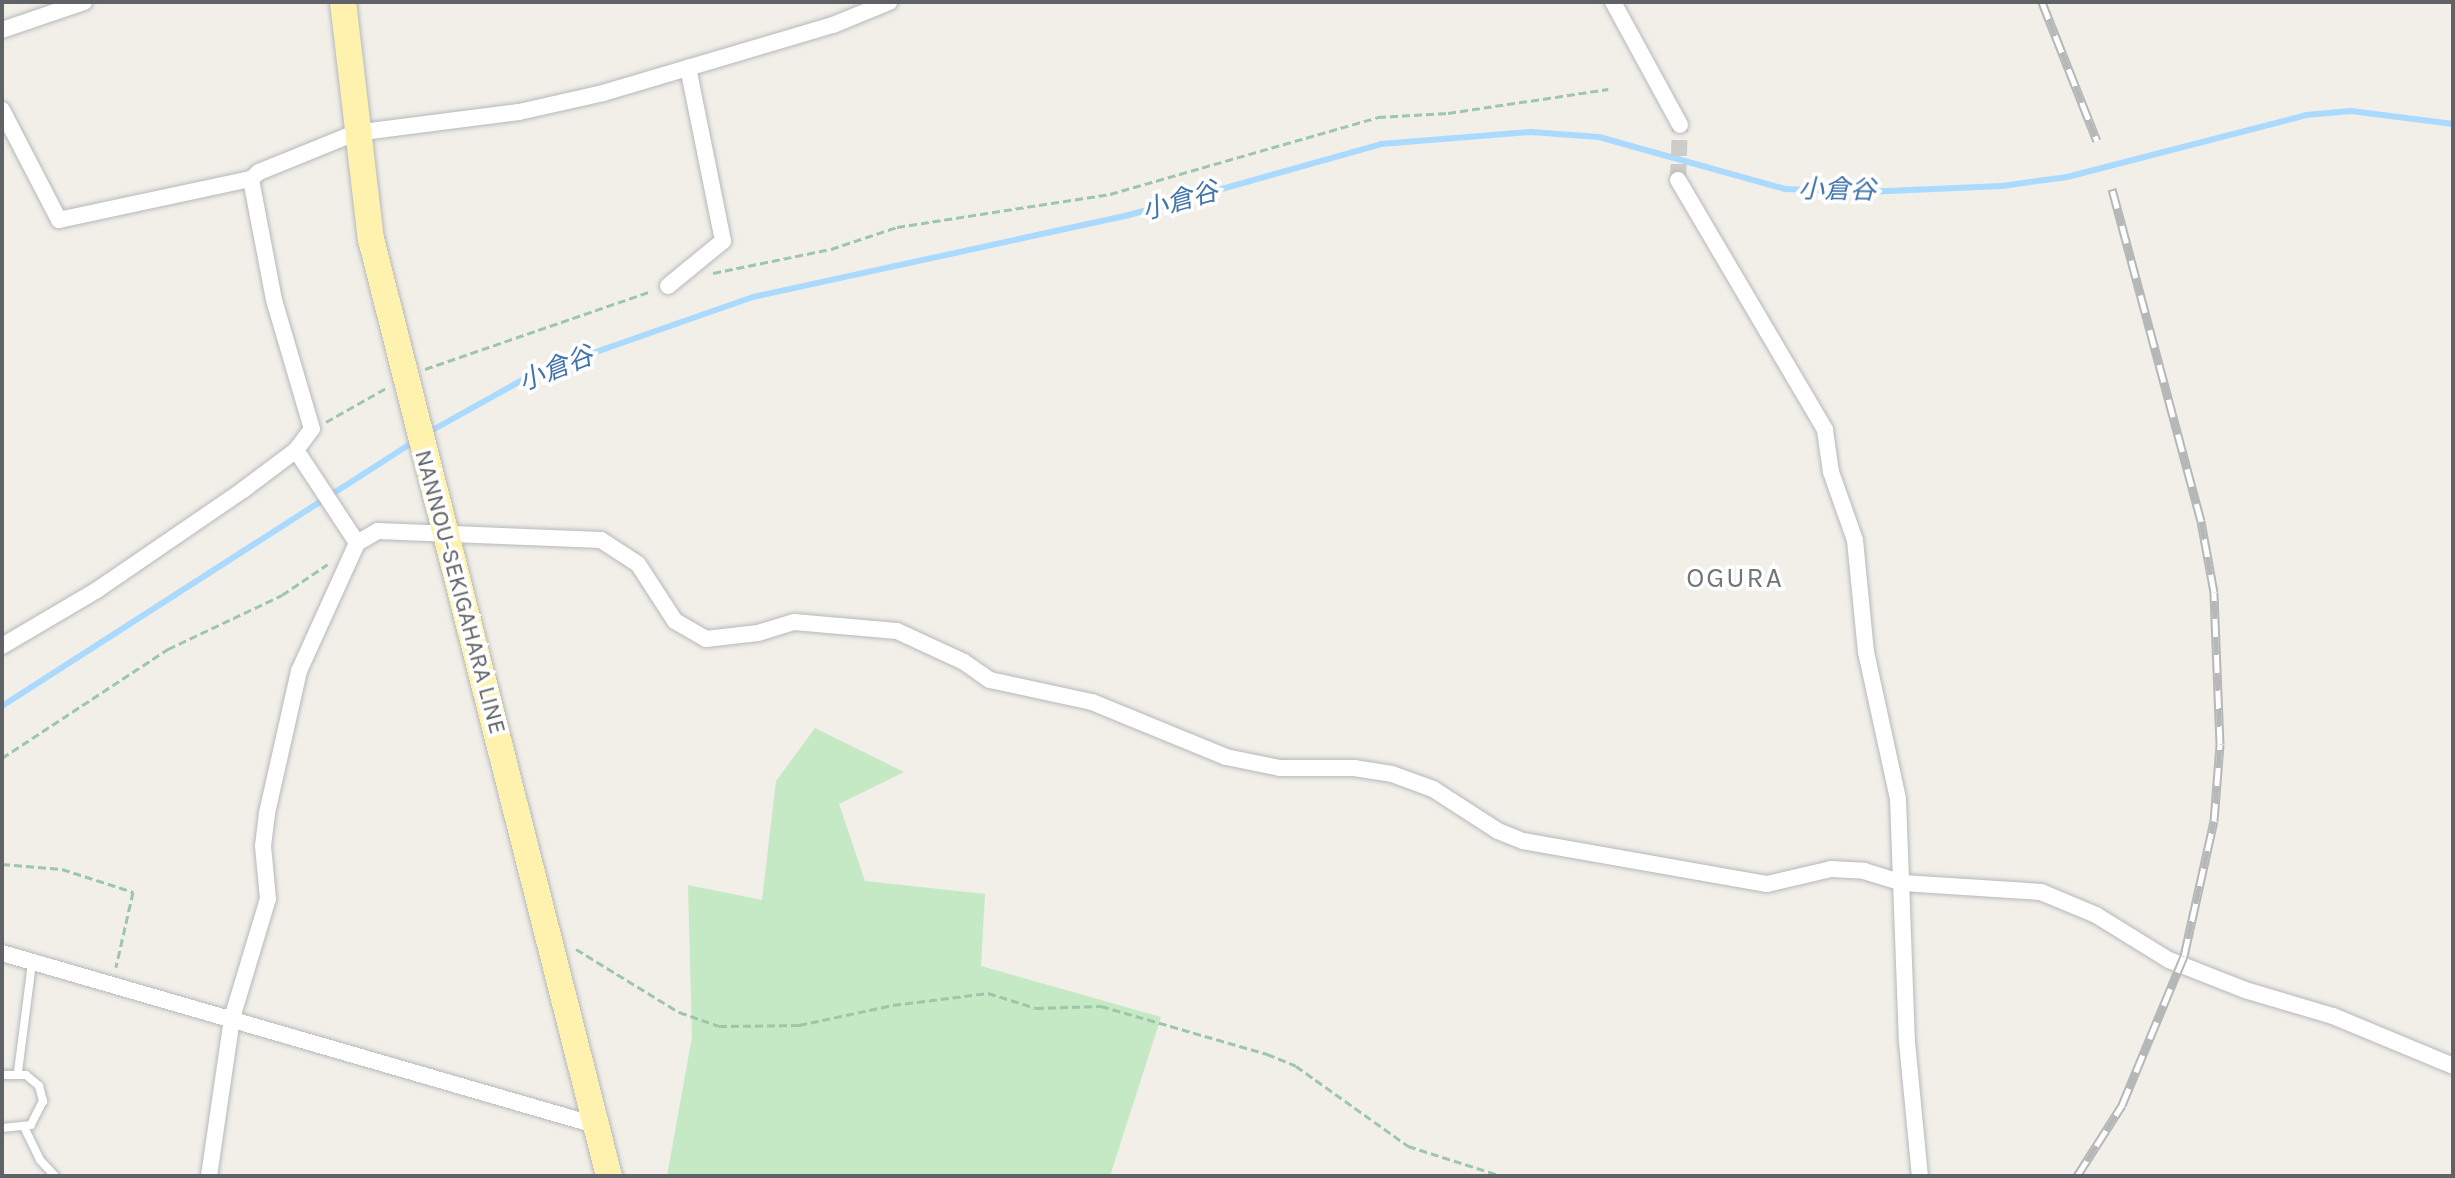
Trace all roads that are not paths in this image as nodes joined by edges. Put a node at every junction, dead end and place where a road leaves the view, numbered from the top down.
1 (84, 2) edge
2 (889, 2) edge
3 (1613, 2) edge
4 (350, 7) edge
5 (2, 30) edge
6 (688, 67) junction
7 (2, 110) edge
8 (1680, 125) tunnel mouth
9 (355, 133) junction
10 (251, 179) junction
11 (1678, 180) tunnel mouth
12 (668, 286) road end
13 (300, 456) junction
14 (445, 530) junction
15 (353, 544) junction
16 (2, 646) edge
17 (1903, 883) junction
18 (2, 953) edge
19 (32, 962) junction
20 (232, 1018) junction
21 (2453, 1066) edge
22 (18, 1072) junction
23 (2, 1075) edge
24 (595, 1125) junction
25 (2, 1128) edge
26 (25, 1129) junction
27 (55, 1176) edge
28 (209, 1176) edge
29 (609, 1176) edge
30 (1920, 1176) edge

1 - 5 street
2 - 6 street
3 - 8 street
4 - 9 main road, NANNOU-SEKIGAHARA LINE
6 - 9 street
6 - 12 street
7 - 10 street
9 - 10 street
9 - 14 main road, NANNOU-SEKIGAHARA LINE
10 - 13 street
11 - 17 street
13 - 15 street
13 - 16 street
14 - 15 street
14 - 17 street
14 - 24 main road, NANNOU-SEKIGAHARA LINE
15 - 20 street
17 - 21 street
17 - 30 street
18 - 19 street
19 - 20 street
19 - 22 lane
20 - 24 street
20 - 28 street
22 - 23 lane
22 - 26 lane
24 - 29 main road, NANNOU-SEKIGAHARA LINE
25 - 26 lane
26 - 27 lane

